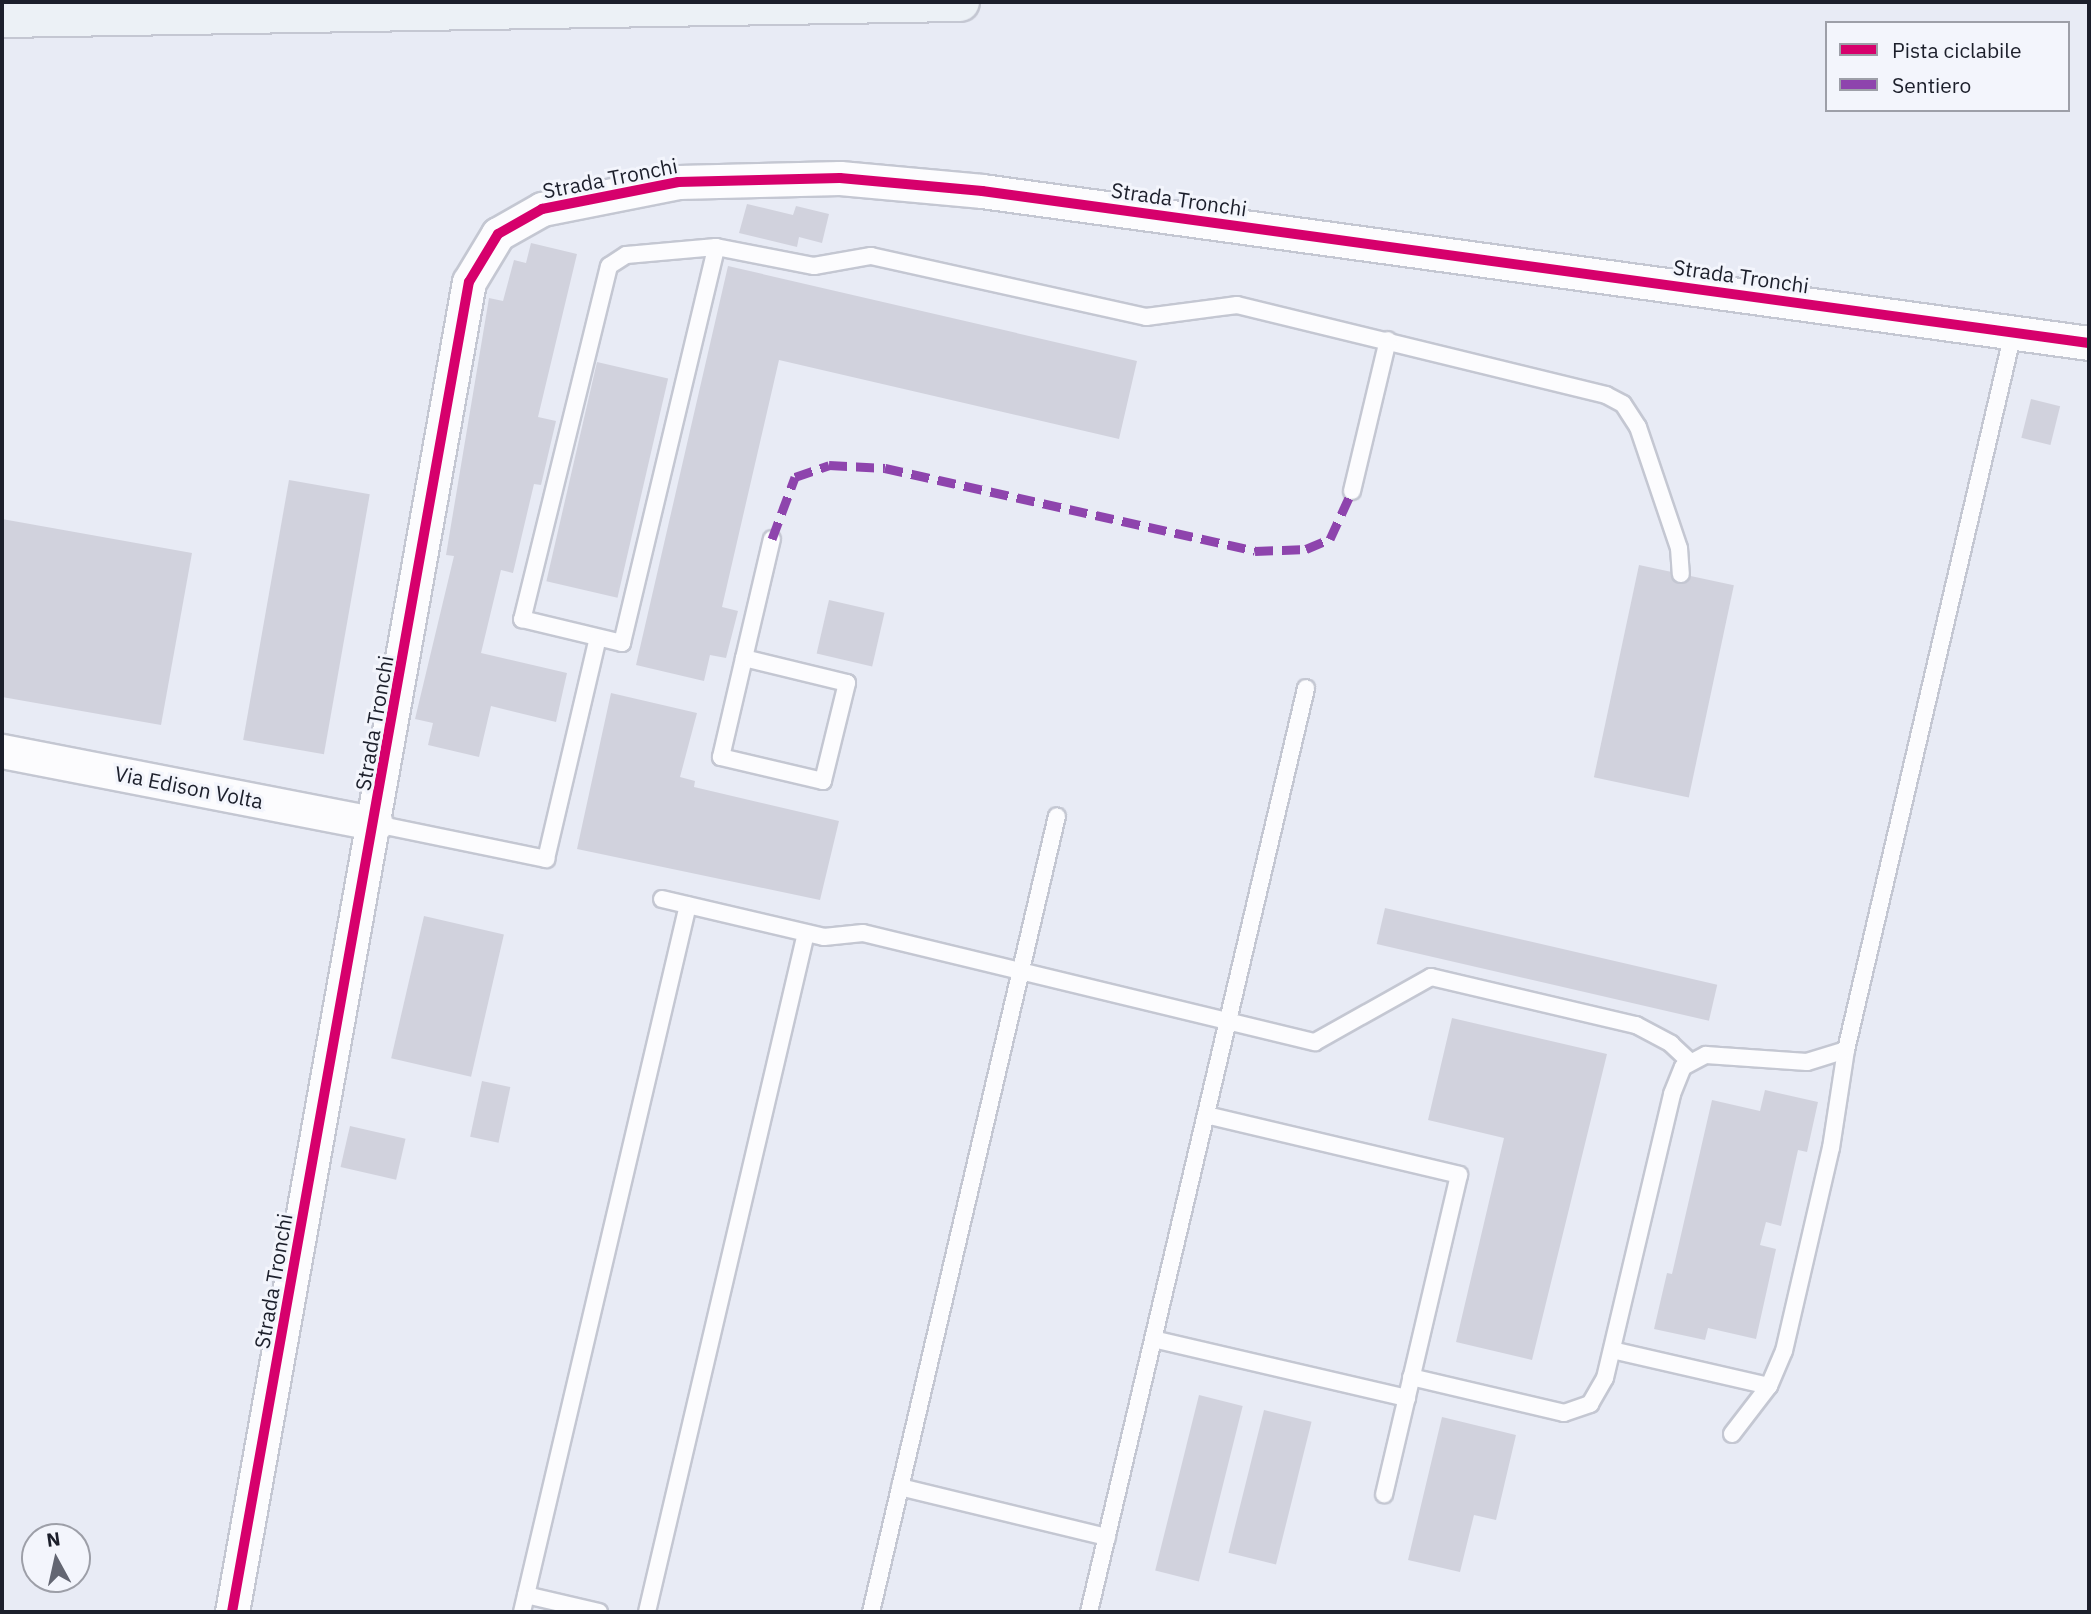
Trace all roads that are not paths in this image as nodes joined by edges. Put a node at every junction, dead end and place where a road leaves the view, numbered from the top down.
1 (960, 2) edge
2 (2, 18) edge
3 (716, 247) junction
4 (2013, 333) junction
5 (1388, 340) junction
6 (2089, 343) edge
7 (1352, 491) dead end
8 (772, 539) dead end
9 (1681, 574) dead end
10 (598, 638) junction
11 (744, 658) junction
12 (1306, 688) dead end
13 (2, 751) edge
14 (1057, 816) dead end
15 (376, 824) junction
16 (662, 899) dead end
17 (688, 905) junction
18 (806, 933) junction
19 (1021, 971) junction
20 (1227, 1021) junction
21 (1846, 1050) junction
22 (1689, 1061) junction
23 (1206, 1115) junction
24 (1153, 1339) junction
25 (1612, 1350) junction
26 (1411, 1377) junction
27 (1769, 1386) junction
28 (1407, 1398) junction
29 (1732, 1434) dead end
30 (900, 1488) junction
31 (1384, 1494) dead end
32 (1107, 1536) junction
33 (526, 1595) junction
34 (232, 1612) edge
35 (522, 1612) edge
36 (599, 1612) edge
37 (647, 1612) edge
38 (871, 1612) edge
39 (1089, 1612) edge

1 - 2 highway
3 - 5 lane
3 - 10 lane
3 - 10 lane
4 - 6 street, Strada Tronchi
4 - 15 street, Strada Tronchi
4 - 21 lane
5 - 7 lane
5 - 9 lane
8 - 11 lane
10 - 15 lane
11 - 11 lane
12 - 20 lane
13 - 15 street, Via Edison Volta
14 - 19 lane
15 - 34 street, Strada Tronchi
16 - 17 lane
17 - 18 lane
17 - 33 lane
18 - 19 lane
18 - 37 lane
19 - 20 lane
19 - 30 lane
20 - 22 lane
20 - 23 lane
21 - 22 lane
21 - 27 lane
22 - 25 lane
23 - 24 lane
23 - 26 lane
24 - 28 lane
24 - 32 lane
25 - 26 lane
25 - 27 lane
26 - 28 lane
27 - 29 lane
28 - 31 lane
30 - 32 lane
30 - 38 lane
32 - 39 lane
33 - 35 lane
33 - 36 lane

